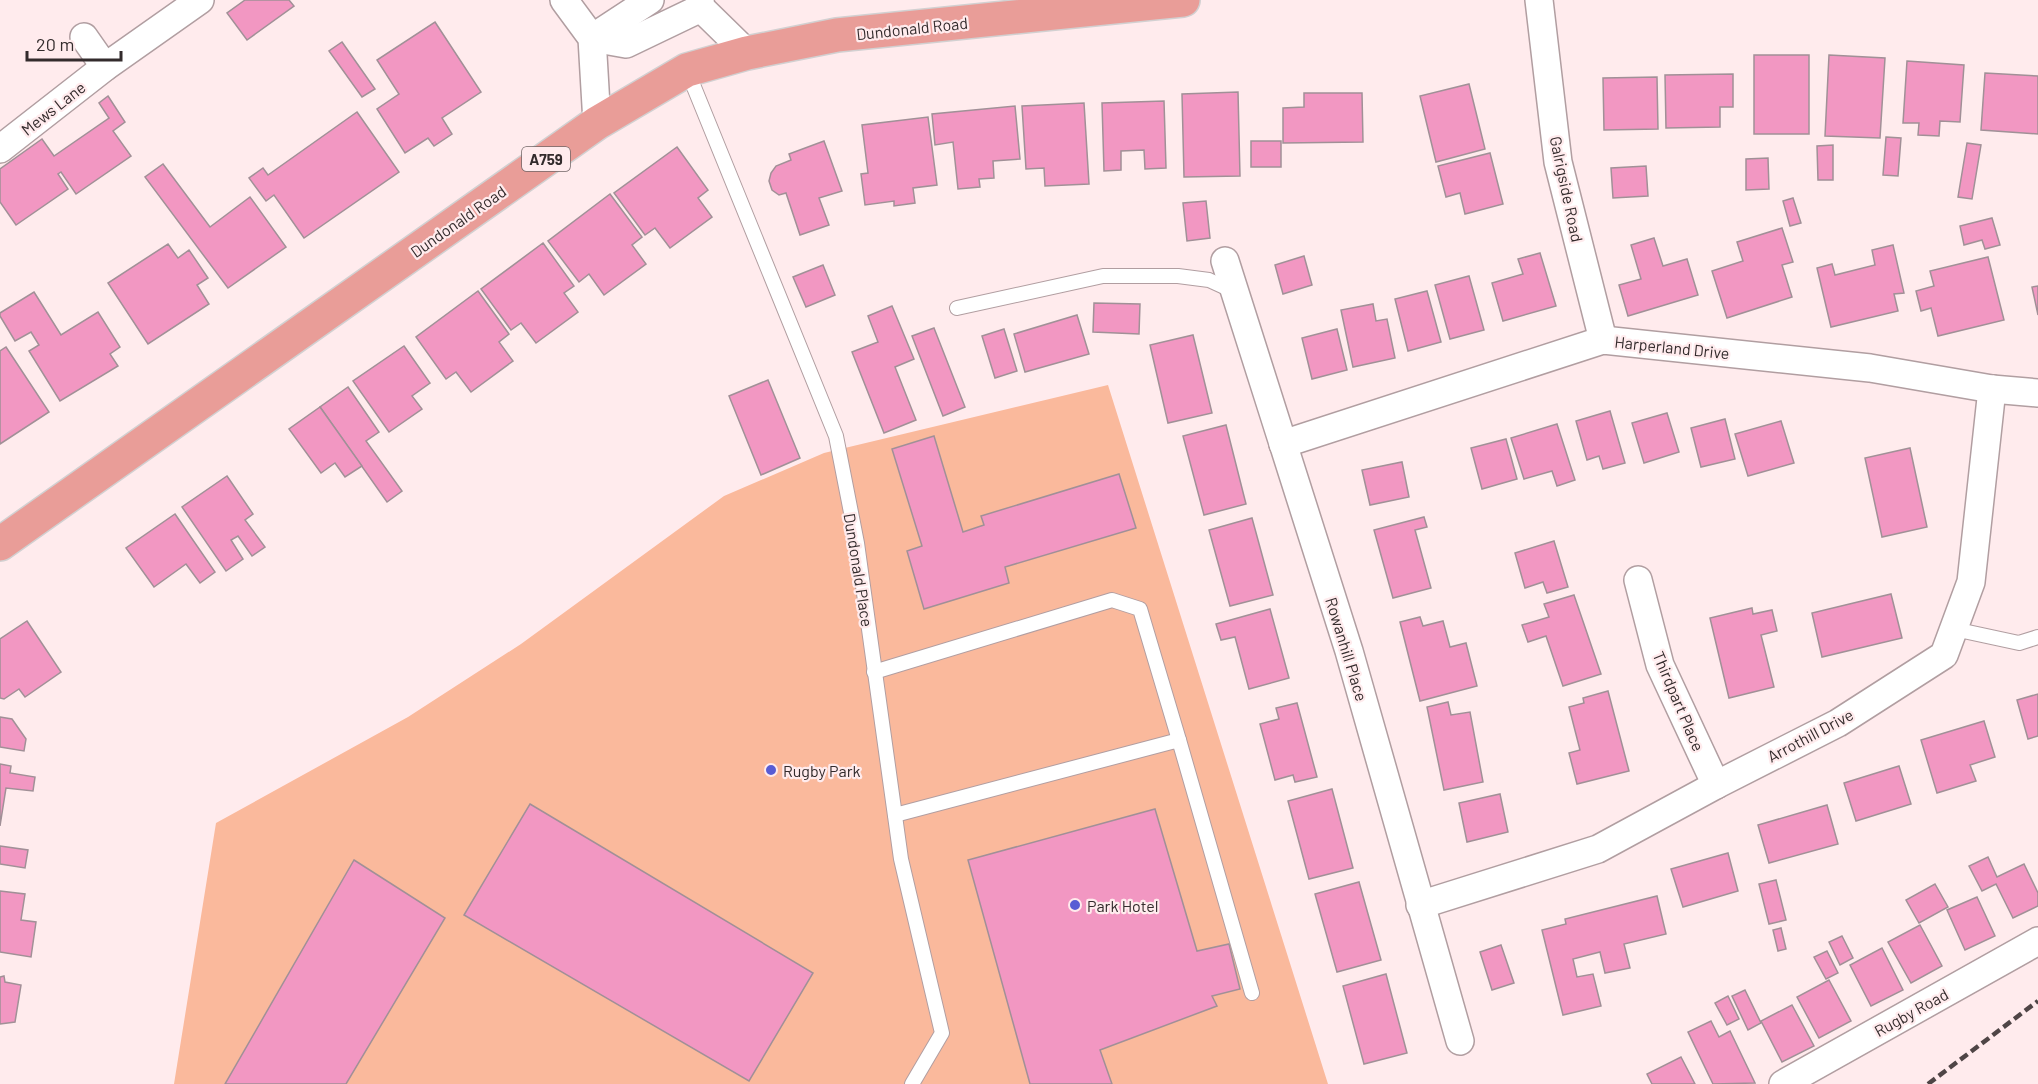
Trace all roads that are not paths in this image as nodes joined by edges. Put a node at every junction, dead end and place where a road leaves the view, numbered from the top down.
1 (200, 0) edge
2 (564, 0) edge
3 (650, 0) edge
4 (1183, 0) edge
5 (1539, 0) edge
6 (700, 4) edge
7 (84, 37) dead end
8 (592, 38) junction
9 (747, 53) junction
10 (105, 67) junction
11 (687, 70) junction
12 (597, 123) junction
13 (1, 148) edge
14 (1225, 261) dead end
15 (1235, 292) junction
16 (957, 308) dead end
17 (1602, 340) junction
18 (1992, 389) junction
19 (2038, 393) edge
20 (1283, 444) junction
21 (0, 544) edge
22 (1638, 580) dead end
23 (1954, 629) junction
24 (2038, 637) edge
25 (874, 672) junction
26 (1179, 740) junction
27 (1716, 785) junction
28 (895, 815) junction
29 (1419, 905) junction
30 (2038, 941) edge
31 (1252, 993) dead end
32 (1460, 1041) dead end
33 (912, 1084) edge
34 (1783, 1084) edge

1 - 10 street, Mews Lane
2 - 8 street
3 - 8 street
4 - 9 main road, Dundonald Road / A759
5 - 17 street, Galrigside Road
6 - 8 street
6 - 9 street
7 - 10 street
8 - 12 street
9 - 11 main road, Dundonald Road / A759
10 - 13 street, Mews Lane
11 - 12 main road, Dundonald Road / A759
11 - 25 lane, Dundonald Place
12 - 21 main road, Dundonald Road / A759
14 - 15 street, Rowanhill Place
15 - 16 lane
15 - 20 street, Rowanhill Place
17 - 18 street, Harperland Drive
17 - 20 street, Harperland Drive
18 - 19 street, Harperland Drive
18 - 23 street, Arrothill Drive
20 - 29 street, Rowanhill Place
22 - 27 street, Thirdpart Place
23 - 24 lane
23 - 27 street, Arrothill Drive
25 - 26 lane
25 - 28 lane, Dundonald Place
26 - 28 lane
26 - 31 lane
27 - 29 street, Arrothill Drive
28 - 33 lane, Dundonald Place
29 - 32 street, Rowanhill Place
30 - 34 street, Rugby Road

